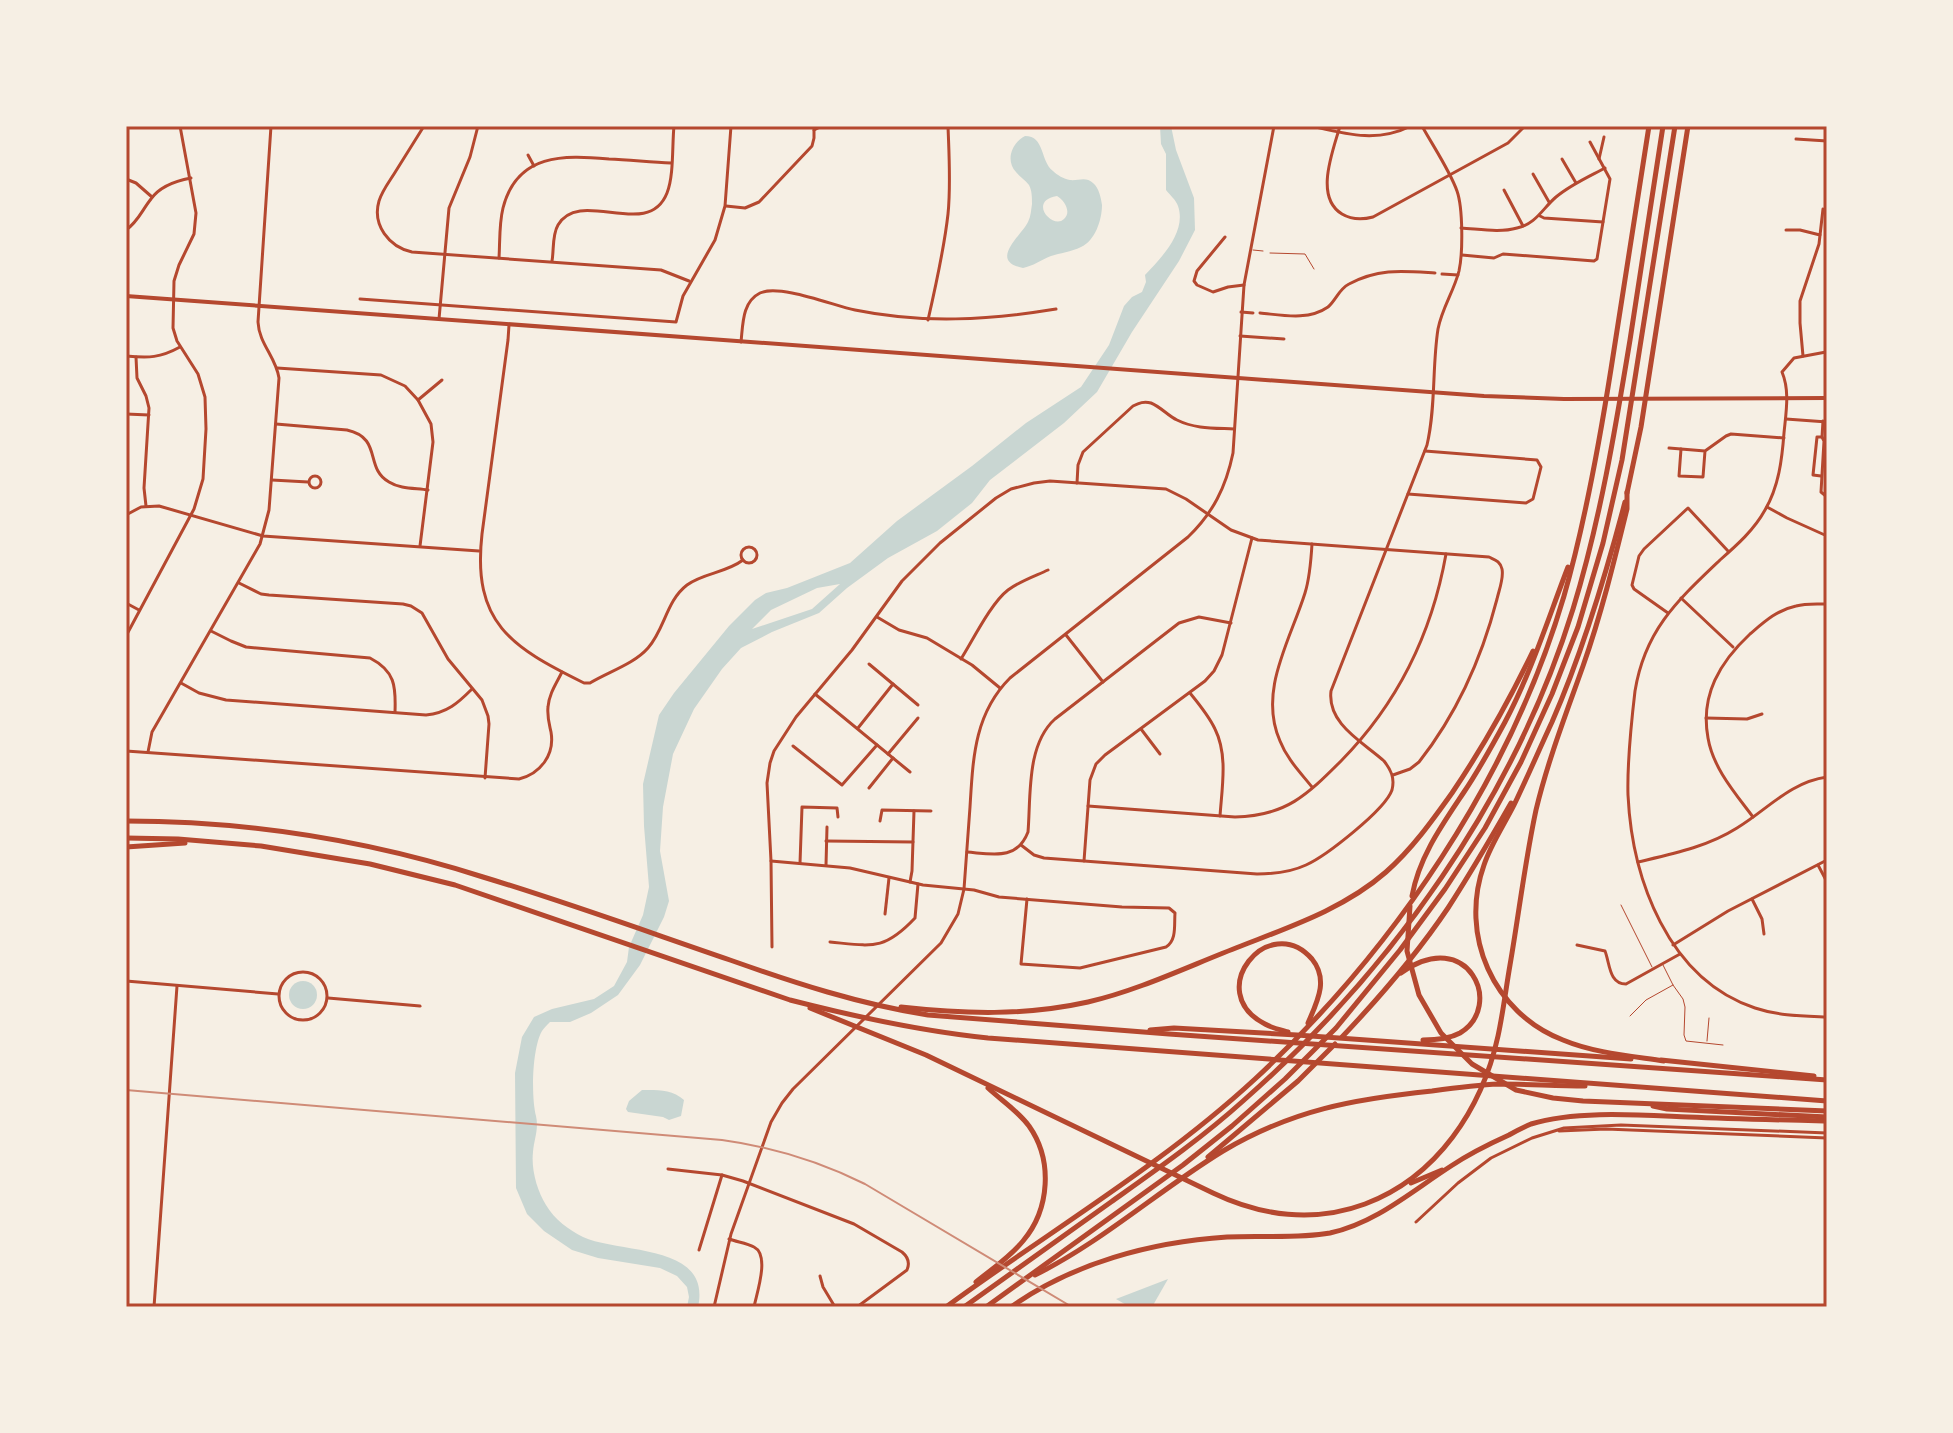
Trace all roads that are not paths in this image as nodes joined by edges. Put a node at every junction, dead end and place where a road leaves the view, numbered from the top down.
1 (180, 126) edge
2 (271, 126) edge
3 (424, 126) edge
4 (478, 126) edge
5 (674, 126) edge
6 (731, 126) edge
7 (822, 126) edge
8 (829, 126) edge
9 (837, 126) edge
10 (948, 126) edge
11 (1274, 126) edge
12 (1311, 126) edge
13 (1340, 126) edge
14 (1411, 126) edge
15 (1422, 126) edge
16 (1525, 126) edge
17 (1649, 126) edge
18 (1663, 126) edge
19 (1675, 126) edge
20 (1688, 126) edge
21 (812, 128) edge
22 (1338, 132) junction
23 (1604, 137) dead end
24 (1796, 139) dead end
25 (1827, 141) edge
26 (1590, 142) dead end
27 (528, 155) dead end
28 (1562, 159) dead end
29 (1599, 159) junction
30 (671, 163) junction
31 (534, 166) junction
32 (1605, 168) junction
33 (1533, 174) dead end
34 (1449, 175) junction
35 (191, 178) junction
36 (126, 179) edge
37 (1576, 184) junction
38 (1504, 190) dead end
39 (152, 197) junction
40 (1549, 203) junction
41 (725, 206) junction
42 (1823, 209) dead end
43 (1539, 215) junction
44 (1603, 222) junction
45 (1523, 226) junction
46 (1461, 228) junction
47 (126, 230) edge
48 (1786, 230) dead end
49 (1820, 235) junction
50 (1225, 237) dead end
51 (1250, 249) junction
52 (1263, 251) dead end
53 (1270, 253) dead end
54 (445, 254) junction
55 (1461, 255) junction
56 (499, 258) junction
57 (552, 263) junction
58 (1314, 269) dead end
59 (1435, 273) dead end
60 (1442, 274) dead end
61 (1458, 275) junction
62 (690, 281) junction
63 (1244, 285) junction
64 (126, 296) edge
65 (360, 299) dead end
66 (173, 300) junction
67 (441, 305) junction
68 (258, 306) junction
69 (1056, 309) dead end
70 (1241, 312) junction
71 (1253, 313) dead end
72 (1260, 313) dead end
73 (439, 319) junction
74 (928, 320) junction
75 (509, 325) junction
76 (1239, 336) junction
77 (1284, 339) dead end
78 (741, 342) junction
79 (181, 347) junction
80 (1826, 352) edge
81 (126, 356) edge
82 (1803, 356) junction
83 (136, 357) junction
84 (277, 368) junction
85 (1238, 377) junction
86 (442, 380) dead end
87 (1433, 392) junction
88 (1827, 398) edge
89 (1787, 399) junction
90 (418, 400) junction
91 (126, 414) edge
92 (149, 415) junction
93 (1786, 419) junction
94 (1825, 422) edge
95 (276, 424) junction
96 (1234, 429) junction
97 (1822, 437) junction
98 (1784, 438) junction
99 (1669, 448) dead end
100 (1681, 449) junction
101 (1425, 451) junction
102 (1705, 451) junction
103 (1822, 476) junction
104 (272, 480) junction
105 (309, 482) dead end
106 (1077, 483) junction
107 (428, 490) junction
108 (1627, 492) junction
109 (1408, 494) junction
110 (1827, 497) edge
111 (146, 506) junction
112 (1767, 507) junction
113 (126, 515) edge
114 (192, 515) junction
115 (1209, 515) junction
116 (263, 536) junction
117 (1827, 536) edge
118 (1252, 538) junction
119 (1312, 544) junction
120 (420, 547) junction
121 (1575, 548) junction
122 (1386, 550) junction
123 (480, 551) junction
124 (1729, 552) junction
125 (1446, 554) junction
126 (1506, 559) dead end
127 (743, 560) dead end
128 (1500, 564) junction
129 (1048, 570) dead end
130 (239, 583) junction
131 (1681, 598) junction
132 (126, 603) edge
133 (1827, 604) edge
134 (139, 610) junction
135 (1668, 613) junction
136 (877, 617) junction
137 (1231, 623) junction
138 (1546, 625) junction
139 (211, 631) junction
140 (1066, 635) junction
141 (126, 636) edge
142 (1735, 649) junction
143 (961, 659) junction
144 (869, 664) dead end
145 (562, 672) junction
146 (1103, 682) junction
147 (181, 683) junction
148 (893, 684) junction
149 (473, 688) junction
150 (1000, 688) junction
151 (1190, 693) junction
152 (815, 694) junction
153 (918, 705) dead end
154 (395, 713) junction
155 (1762, 714) dead end
156 (918, 718) dead end
157 (1706, 718) junction
158 (857, 729) junction
159 (1141, 729) junction
160 (1360, 740) junction
161 (877, 745) junction
162 (793, 746) dead end
163 (126, 751) edge
164 (148, 752) junction
165 (888, 754) junction
166 (1160, 754) dead end
167 (893, 758) junction
168 (910, 772) dead end
169 (1393, 775) junction
170 (1827, 777) edge
171 (485, 778) junction
172 (869, 788) dead end
173 (1313, 788) junction
174 (1521, 788) junction
175 (1088, 806) junction
176 (914, 811) junction
177 (931, 811) dead end
178 (1220, 816) junction
179 (838, 817) dead end
180 (1753, 817) junction
181 (126, 821) edge
182 (880, 821) dead end
183 (827, 827) dead end
184 (126, 838) edge
185 (826, 841) junction
186 (215, 842) junction
187 (913, 842) junction
188 (1021, 845) junction
189 (126, 847) edge
190 (967, 852) junction
191 (1827, 860) edge
192 (771, 861) junction
193 (1084, 861) junction
194 (1638, 862) junction
195 (800, 863) junction
196 (826, 865) junction
197 (1818, 865) junction
198 (889, 877) junction
199 (910, 882) junction
200 (1827, 882) edge
201 (918, 884) junction
202 (964, 889) junction
203 (1027, 899) junction
204 (1752, 899) junction
205 (1621, 905) dead end
206 (885, 914) dead end
207 (1764, 934) dead end
208 (830, 942) dead end
209 (1577, 945) dead end
210 (1673, 945) junction
211 (772, 947) dead end
212 (1680, 954) junction
213 (1663, 965) junction
214 (1654, 970) junction
215 (126, 981) edge
216 (1673, 985) junction
217 (177, 986) junction
218 (1387, 986) junction
219 (279, 994) junction
220 (328, 998) junction
221 (1827, 998) edge
222 (850, 999) junction
223 (790, 1000) junction
224 (420, 1006) dead end
225 (1630, 1016) dead end
226 (1827, 1017) edge
227 (1709, 1018) dead end
228 (1305, 1027) junction
229 (1133, 1032) junction
230 (1297, 1035) junction
231 (1394, 1041) junction
232 (1707, 1043) junction
233 (1723, 1045) dead end
234 (1664, 1061) junction
235 (1827, 1078) edge
236 (981, 1082) junction
237 (1626, 1086) junction
238 (1827, 1101) edge
239 (1640, 1103) junction
240 (1827, 1111) edge
241 (1827, 1119) edge
242 (1827, 1136) edge
243 (1452, 1166) junction
244 (668, 1169) dead end
245 (1191, 1171) junction
246 (722, 1175) junction
247 (749, 1183) junction
248 (1399, 1188) junction
249 (1416, 1222) dead end
250 (729, 1239) junction
251 (699, 1250) dead end
252 (1039, 1272) junction
253 (991, 1273) junction
254 (820, 1276) dead end
255 (154, 1307) edge
256 (714, 1307) edge
257 (754, 1307) edge
258 (835, 1307) edge
259 (857, 1307) edge
260 (946, 1307) edge
261 (964, 1307) edge
262 (986, 1307) edge
263 (1011, 1307) edge

1 - 35 street
2 - 68 street
3 - 54 street
4 - 54 street
5 - 30 street
6 - 41 street
7 - 21 street
8 - 9 street
10 - 74 street
11 - 51 street
12 - 22 street
13 - 22 street
14 - 22 street
15 - 34 street
16 - 34 street
17 - 121 highway
18 - 261 highway
19 - 252 highway
20 - 108 highway
21 - 41 street
22 - 34 street
23 - 29 street
24 - 25 street
26 - 29 street
27 - 31 street
28 - 37 street
29 - 32 street
30 - 31 street
30 - 57 street
31 - 56 street
32 - 37 street
32 - 44 street
33 - 40 street
34 - 46 street
35 - 39 street
35 - 66 street
36 - 39 street
37 - 40 street
38 - 45 street
39 - 47 street
40 - 43 street
41 - 62 street
42 - 49 street
43 - 44 street
43 - 45 street
44 - 55 street
45 - 46 street
46 - 55 street
48 - 49 street
49 - 82 street
50 - 63 street
51 - 52 lane
51 - 63 street
53 - 58 lane
54 - 56 street
54 - 67 street
55 - 61 street
56 - 57 street
57 - 62 street
59 - 72 street
60 - 61 street
61 - 87 street
62 - 67 street
63 - 70 street
64 - 66 main road
65 - 67 street
66 - 68 main road
66 - 79 street
67 - 73 street
68 - 73 main road
68 - 84 street
69 - 74 street
70 - 71 street
70 - 76 street
73 - 75 main road
74 - 78 street
75 - 78 main road
75 - 123 street
76 - 77 street
76 - 85 street
78 - 85 main road
79 - 83 street
79 - 114 street
80 - 82 street
81 - 83 street
82 - 89 street
83 - 92 street
84 - 90 street
84 - 95 street
85 - 87 main road
85 - 96 street
86 - 90 street
87 - 89 main road
87 - 101 street
88 - 89 main road
89 - 93 street
90 - 107 street
91 - 92 street
92 - 111 street
93 - 94 street
93 - 98 street
94 - 97 street
95 - 104 street
95 - 107 street
96 - 106 street
96 - 115 street
97 - 103 street
97 - 103 street
98 - 102 street
98 - 112 street
99 - 100 street
100 - 102 street
100 - 102 street
101 - 109 street
101 - 109 street
103 - 110 street
104 - 105 street
104 - 116 street
106 - 115 street
106 - 136 street
107 - 120 street
108 - 174 highway
108 - 248 highway
109 - 122 street
111 - 113 street
111 - 114 street
112 - 117 street
112 - 124 street
114 - 116 street
114 - 134 street
115 - 118 street
115 - 140 street
116 - 120 street
116 - 130 street
118 - 119 street
118 - 137 street
119 - 122 street
119 - 173 street
120 - 123 street
121 - 138 highway
121 - 228 highway
122 - 125 street
122 - 160 street
123 - 145 street
124 - 131 street
124 - 135 street
125 - 128 street
125 - 160 street
126 - 128 lane
127 - 145 street
128 - 169 street
129 - 143 street
130 - 139 street
130 - 149 street
131 - 135 street
131 - 142 street
132 - 134 street
133 - 142 street
134 - 141 street
135 - 194 street
136 - 143 street
136 - 152 street
137 - 146 street
137 - 151 street
138 - 222 highway
138 - 239 highway
139 - 147 street
139 - 154 street
140 - 146 street
140 - 150 street
142 - 157 street
143 - 150 street
144 - 148 street
145 - 171 street
146 - 188 street
147 - 154 street
147 - 164 street
148 - 153 street
148 - 158 street
149 - 154 street
149 - 171 street
150 - 190 street
151 - 159 street
151 - 178 street
152 - 158 street
152 - 192 street
155 - 157 street
156 - 165 street
157 - 180 street
158 - 161 street
159 - 166 street
159 - 175 street
160 - 169 street
160 - 173 street
161 - 162 street
161 - 165 street
163 - 164 street
164 - 171 street
165 - 167 street
167 - 168 street
167 - 172 street
169 - 193 street
170 - 180 street
173 - 178 street
174 - 218 highway
174 - 234 highway
175 - 178 street
175 - 193 street
176 - 177 street
176 - 182 street
176 - 187 street
179 - 195 street
180 - 194 street
181 - 222 highway
183 - 185 street
184 - 186 highway
185 - 187 street
185 - 196 street
186 - 189 highway
186 - 223 highway
187 - 199 street
188 - 190 street
188 - 193 street
190 - 202 street
191 - 197 street
192 - 195 street
192 - 211 street
194 - 210 street
195 - 196 street
196 - 198 street
197 - 200 street
197 - 204 street
198 - 199 street
198 - 206 street
199 - 201 street
201 - 202 street
201 - 208 street
202 - 203 street
202 - 247 street
203 - 203 street
204 - 207 street
204 - 210 street
205 - 214 lane
209 - 214 street
210 - 212 street
212 - 213 street
212 - 226 street
213 - 214 street
213 - 216 lane
215 - 217 street
216 - 225 lane
216 - 232 lane
217 - 219 street
217 - 255 street
218 - 231 highway
218 - 245 highway
219 - 220 street
219 - 220 street
220 - 224 street
221 - 226 street
222 - 229 highway
223 - 236 highway
223 - 237 highway
227 - 232 lane
228 - 230 highway
228 - 253 highway
229 - 230 highway
229 - 235 highway
230 - 231 highway
231 - 234 highway
232 - 233 lane
234 - 235 highway
236 - 248 highway
236 - 253 highway
237 - 238 highway
237 - 245 highway
239 - 240 highway
239 - 241 highway
241 - 243 highway
242 - 249 street
243 - 248 highway
243 - 263 highway
244 - 246 street
245 - 252 highway
246 - 247 street
246 - 251 street
247 - 250 street
247 - 259 street
250 - 256 street
250 - 257 street
252 - 262 highway
253 - 260 highway
254 - 258 street

